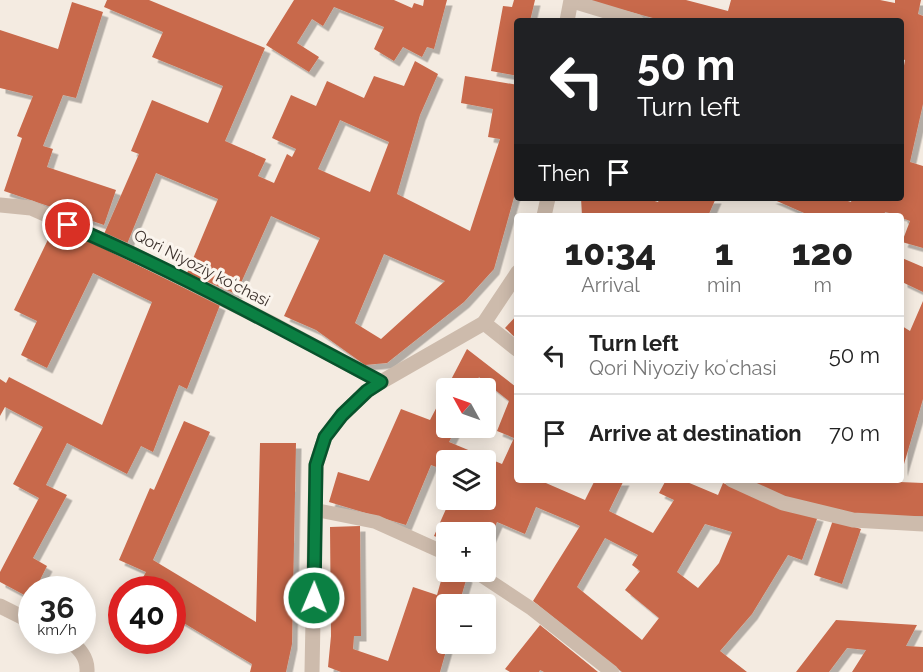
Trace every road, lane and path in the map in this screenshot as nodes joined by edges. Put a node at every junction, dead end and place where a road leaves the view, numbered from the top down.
1 (571, 1) edge
2 (568, 18) edge
3 (627, 18) edge
4 (0, 205) edge
5 (514, 278) edge
6 (484, 323) junction
7 (514, 347) edge
8 (381, 382) junction
9 (739, 483) edge
10 (316, 510) junction
11 (923, 524) edge
12 (436, 549) edge
13 (491, 582) edge
14 (0, 606) edge
15 (18, 615) edge
16 (82, 654) edge
17 (87, 672) edge
18 (312, 672) edge
19 (612, 672) edge

1 - 2 street
1 - 3 lane
4 - 8 street, Qori Niyoziy koʻchasi
5 - 6 street
6 - 7 street
6 - 8 street
8 - 10 street
9 - 11 street
10 - 12 lane
10 - 18 street
13 - 19 lane
14 - 15 street
16 - 17 street

